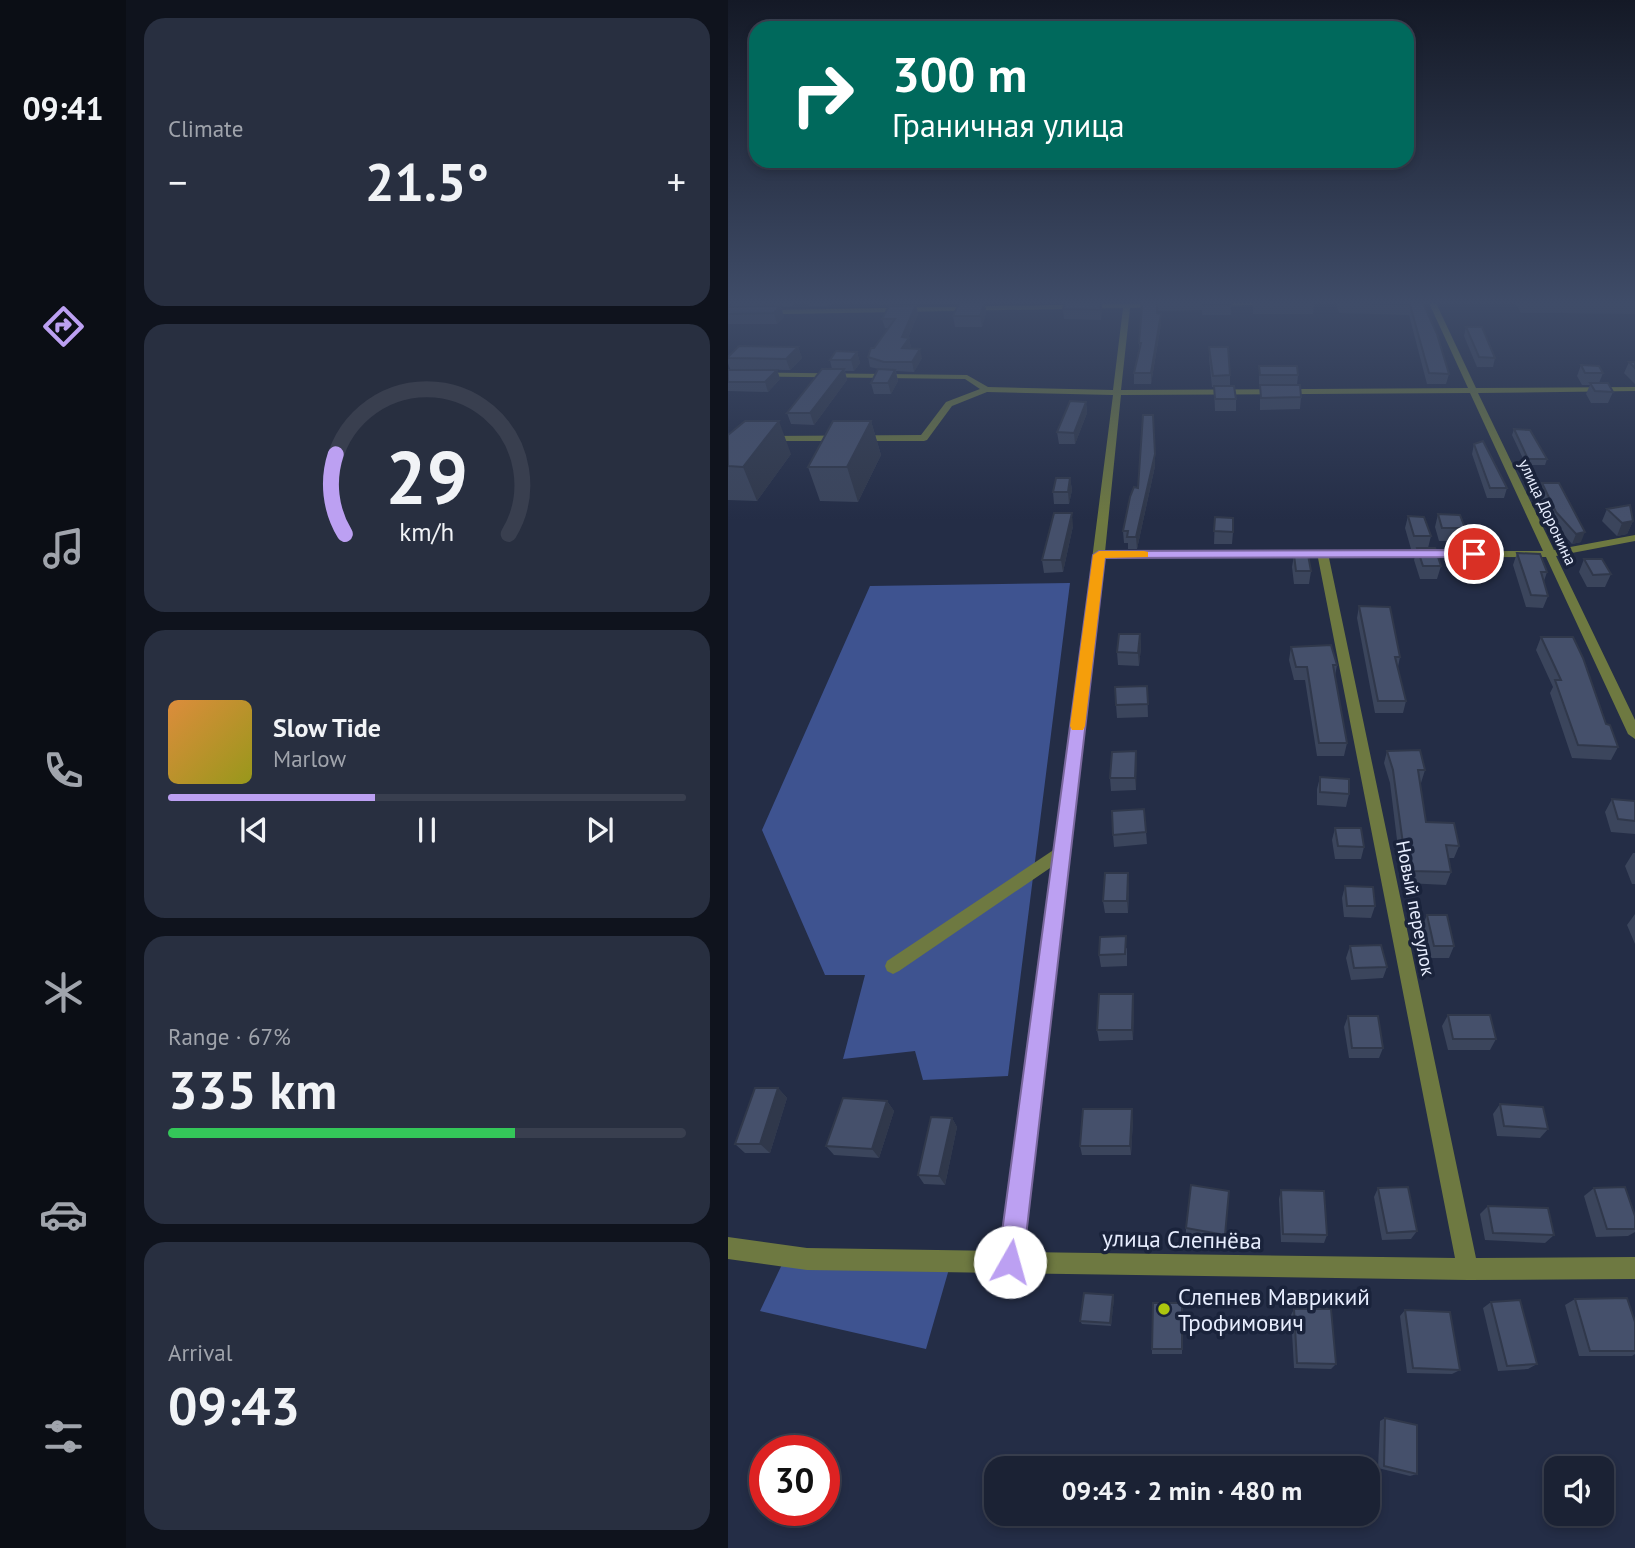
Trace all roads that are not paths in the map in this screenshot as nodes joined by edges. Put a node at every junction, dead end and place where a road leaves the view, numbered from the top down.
1 (827, 375) edge
2 (1120, 375) edge
3 (1467, 375) edge
4 (986, 389) junction
5 (1635, 389) edge
6 (1475, 391) junction
7 (1118, 393) junction
8 (755, 439) edge
9 (1635, 538) edge
10 (1549, 554) junction
11 (1099, 555) junction
12 (1323, 555) junction
13 (1635, 734) edge
14 (1062, 852) junction
15 (893, 966) dead end
16 (728, 1248) edge
17 (1010, 1262) junction
18 (1635, 1268) edge
19 (1468, 1269) junction

1 - 4 street
2 - 7 street
3 - 6 street, улица Доронина
4 - 7 street
4 - 8 street
5 - 6 street
6 - 7 street
6 - 10 street, улица Доронина
7 - 11 street
9 - 10 street
10 - 12 street
10 - 13 street, улица Доронина
11 - 12 street
11 - 14 street
12 - 19 street, Новый переулок
14 - 15 street
14 - 17 street
16 - 17 street, улица Слепнёва
17 - 19 street, улица Слепнёва
18 - 19 street, улица Слепнёва

